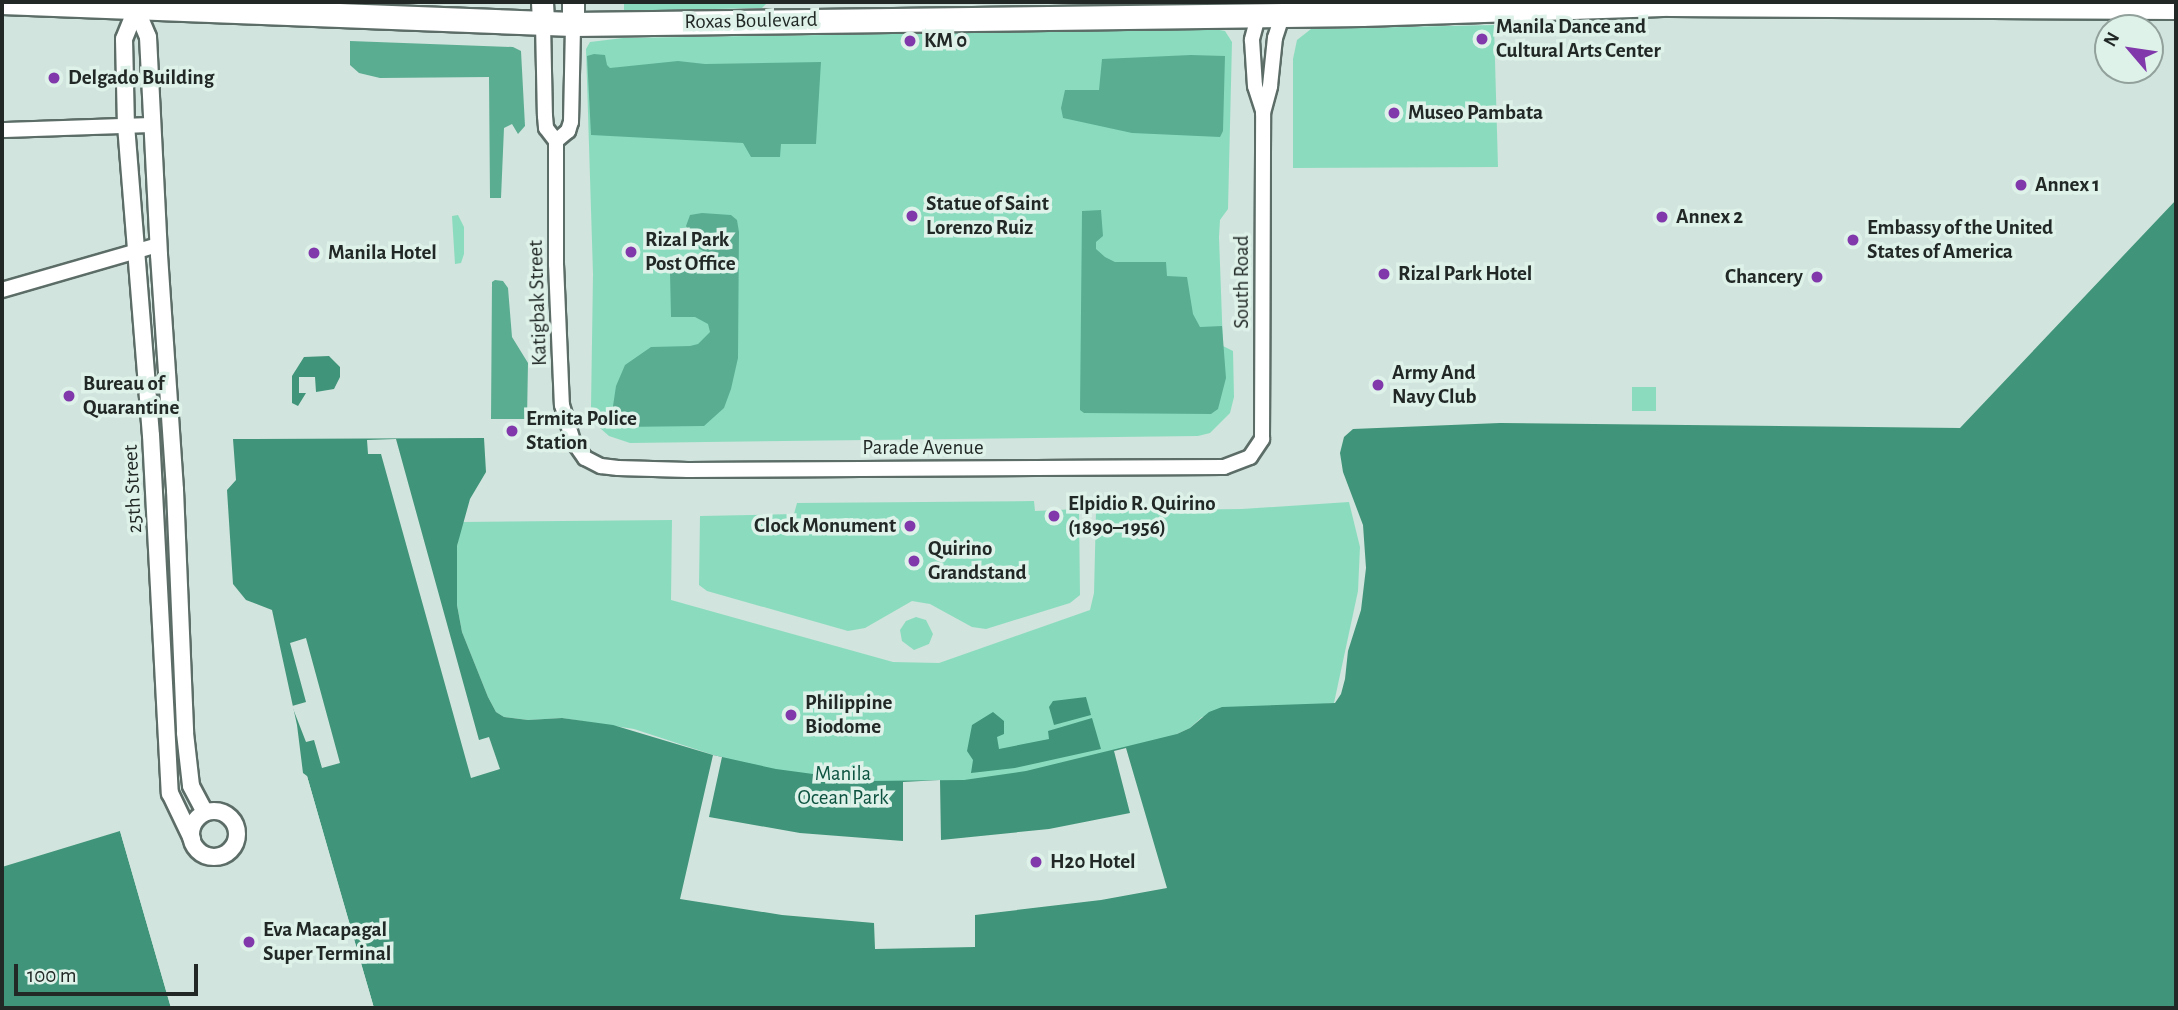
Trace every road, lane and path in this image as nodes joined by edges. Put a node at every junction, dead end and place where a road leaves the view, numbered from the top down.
1 (2, 2) edge
2 (1409, 2) edge
3 (136, 4) edge
4 (1575, 4) edge
5 (2176, 7) edge
6 (1260, 8) edge
7 (1285, 8) edge
8 (1037, 9) edge
9 (794, 11) edge
10 (543, 13) edge
11 (573, 13) edge
12 (1362, 14) junction
13 (1263, 113) junction
14 (126, 125) junction
15 (151, 125) junction
16 (2, 130) edge
17 (556, 141) junction
18 (158, 245) junction
19 (135, 252) junction
20 (2, 290) edge
21 (170, 410) junction
22 (149, 412) junction
23 (1258, 450) joint
24 (585, 457) joint
25 (205, 812) junction
26 (191, 839) junction

1 - 3 highway, Roxas Boulevard
2 - 12 highway
3 - 10 highway, Roxas Boulevard
3 - 14 street, 25th Street
3 - 15 street, 25th Street
4 - 5 highway, Roxas Boulevard
4 - 12 highway, Roxas Boulevard
6 - 7 highway, Roxas Boulevard
6 - 8 highway, Roxas Boulevard
6 - 13 street, South Road
7 - 12 highway, Roxas Boulevard
7 - 13 street, South Road
8 - 9 highway, Roxas Boulevard
9 - 11 highway, Roxas Boulevard
10 - 11 highway, Roxas Boulevard
10 - 17 street, Katigbak Street
11 - 17 street, Katigbak Street
13 - 23 street, South Road
14 - 15 street
14 - 16 street
14 - 19 street, 25th Street
15 - 18 street, 25th Street
17 - 24 street, Katigbak Street
18 - 19 street
18 - 21 street, 25th Street
19 - 20 street
19 - 22 street, 25th Street
21 - 22 street
21 - 25 street, 25th Street
22 - 26 street, 25th Street
23 - 24 street, Parade Avenue
25 - 26 street
25 - 26 street

